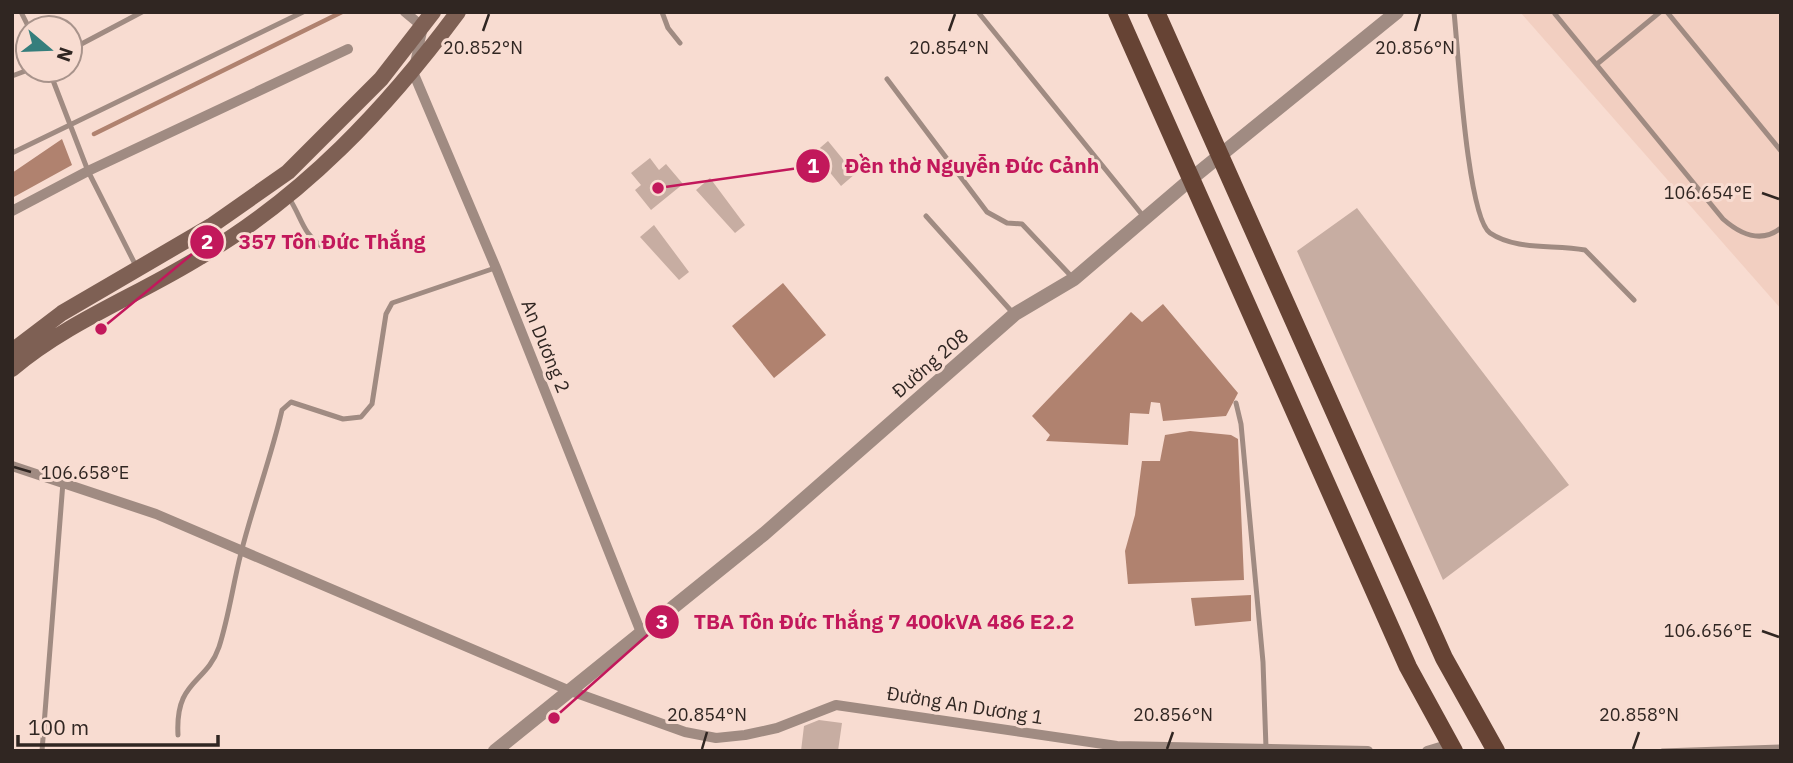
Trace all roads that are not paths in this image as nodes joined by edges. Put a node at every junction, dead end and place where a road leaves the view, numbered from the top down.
1 (142, 12) edge
2 (303, 12) edge
3 (405, 12) edge
4 (433, 12) edge
5 (458, 12) edge
6 (662, 12) edge
7 (978, 12) edge
8 (1116, 12) edge
9 (1156, 12) edge
10 (1398, 12) edge
11 (1454, 12) edge
12 (1660, 12) edge
13 (1667, 12) edge
14 (1555, 13) edge
15 (133, 14) edge
16 (423, 27) junction
17 (84, 42) edge
18 (680, 44) dead end
19 (348, 49) dead end
20 (1597, 64) junction
21 (413, 72) junction
22 (887, 79) dead end
23 (55, 84) edge
24 (70, 122) junction
25 (1781, 151) edge
26 (12, 153) edge
27 (1222, 155) junction
28 (88, 171) junction
29 (1191, 179) junction
30 (287, 195) junction
31 (12, 211) edge
32 (926, 216) dead end
33 (1146, 219) junction
34 (1781, 229) edge
35 (321, 246) dead end
36 (496, 268) junction
37 (138, 270) junction
38 (1074, 279) junction
39 (1634, 300) dead end
40 (1015, 314) junction
41 (12, 351) edge
42 (12, 369) edge
43 (1236, 403) dead end
44 (12, 466) edge
45 (63, 482) junction
46 (241, 551) junction
47 (642, 635) junction
48 (568, 690) junction
49 (178, 735) dead end
50 (1452, 747) edge
51 (1781, 747) edge
52 (1266, 748) junction
53 (42, 751) edge
54 (495, 751) edge
55 (1368, 751) edge
56 (1427, 751) edge
57 (1496, 751) edge
58 (1662, 751) edge

1 - 15 lane
2 - 24 lane
3 - 16 street
4 - 16 main road
5 - 21 main road
6 - 18 lane
7 - 33 lane
8 - 29 main road
9 - 27 main road
10 - 27 street, Đường 208
11 - 39 lane
12 - 20 lane
13 - 25 lane
14 - 20 lane
15 - 17 lane
16 - 21 street
16 - 37 main road
19 - 28 street
20 - 34 lane
21 - 30 main road
21 - 36 street, An Dương 2
22 - 38 lane
23 - 24 lane
24 - 26 lane
24 - 28 lane
27 - 29 street, Đường 208
27 - 57 main road
28 - 31 street
28 - 37 lane
29 - 33 street, Đường 208
29 - 50 main road
30 - 35 lane
30 - 42 main road
32 - 40 lane
33 - 38 street, Đường 208
36 - 46 lane
36 - 47 street, An Dương 2
37 - 41 main road
38 - 40 street, Đường 208
40 - 47 street, Đường 208
43 - 52 lane
44 - 45 street, Đường An Dương 1
45 - 46 street, Đường An Dương 1
45 - 53 lane
46 - 48 street, Đường An Dương 1
46 - 49 lane
47 - 48 street, Đường 208
48 - 52 street, Đường An Dương 1
48 - 54 street, Đường 208
50 - 56 street
51 - 58 lane
52 - 55 street, Đường An Dương 1

